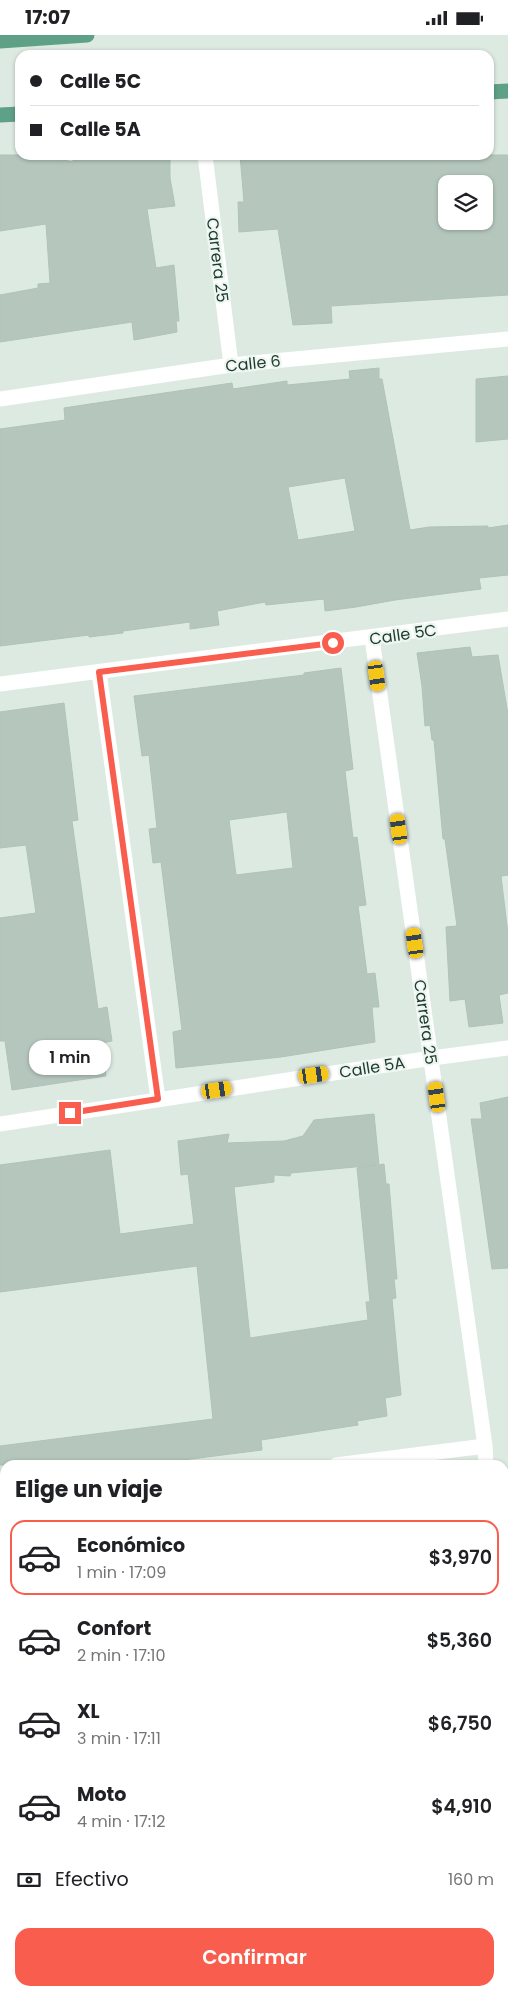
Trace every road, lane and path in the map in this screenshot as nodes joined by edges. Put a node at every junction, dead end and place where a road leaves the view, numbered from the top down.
1 (88, 35) edge
2 (0, 41) edge
3 (508, 91) edge
4 (494, 92) edge
5 (15, 114) edge
6 (0, 115) edge
7 (206, 160) edge
8 (508, 339) edge
9 (231, 365) junction
10 (0, 399) edge
11 (508, 619) edge
12 (372, 638) junction
13 (99, 672) junction
14 (0, 684) edge
15 (508, 1049) edge
16 (432, 1058) junction
17 (158, 1099) junction
18 (0, 1123) edge
19 (485, 1447) junction
20 (377, 1460) edge
21 (486, 1460) edge

1 - 2 main road
3 - 4 main road
5 - 6 main road
7 - 9 street, Carrera 25
8 - 9 street, Calle 6
9 - 10 street, Calle 6
11 - 12 street, Calle 5C
12 - 13 street, Calle 5C
12 - 16 street, Carrera 25
13 - 14 street, Calle 5C
13 - 17 street
15 - 16 street, Calle 5A
16 - 17 street, Calle 5A
16 - 19 street, Carrera 25
17 - 18 street, Calle 5A
19 - 20 street
19 - 21 street, Carrera 25

